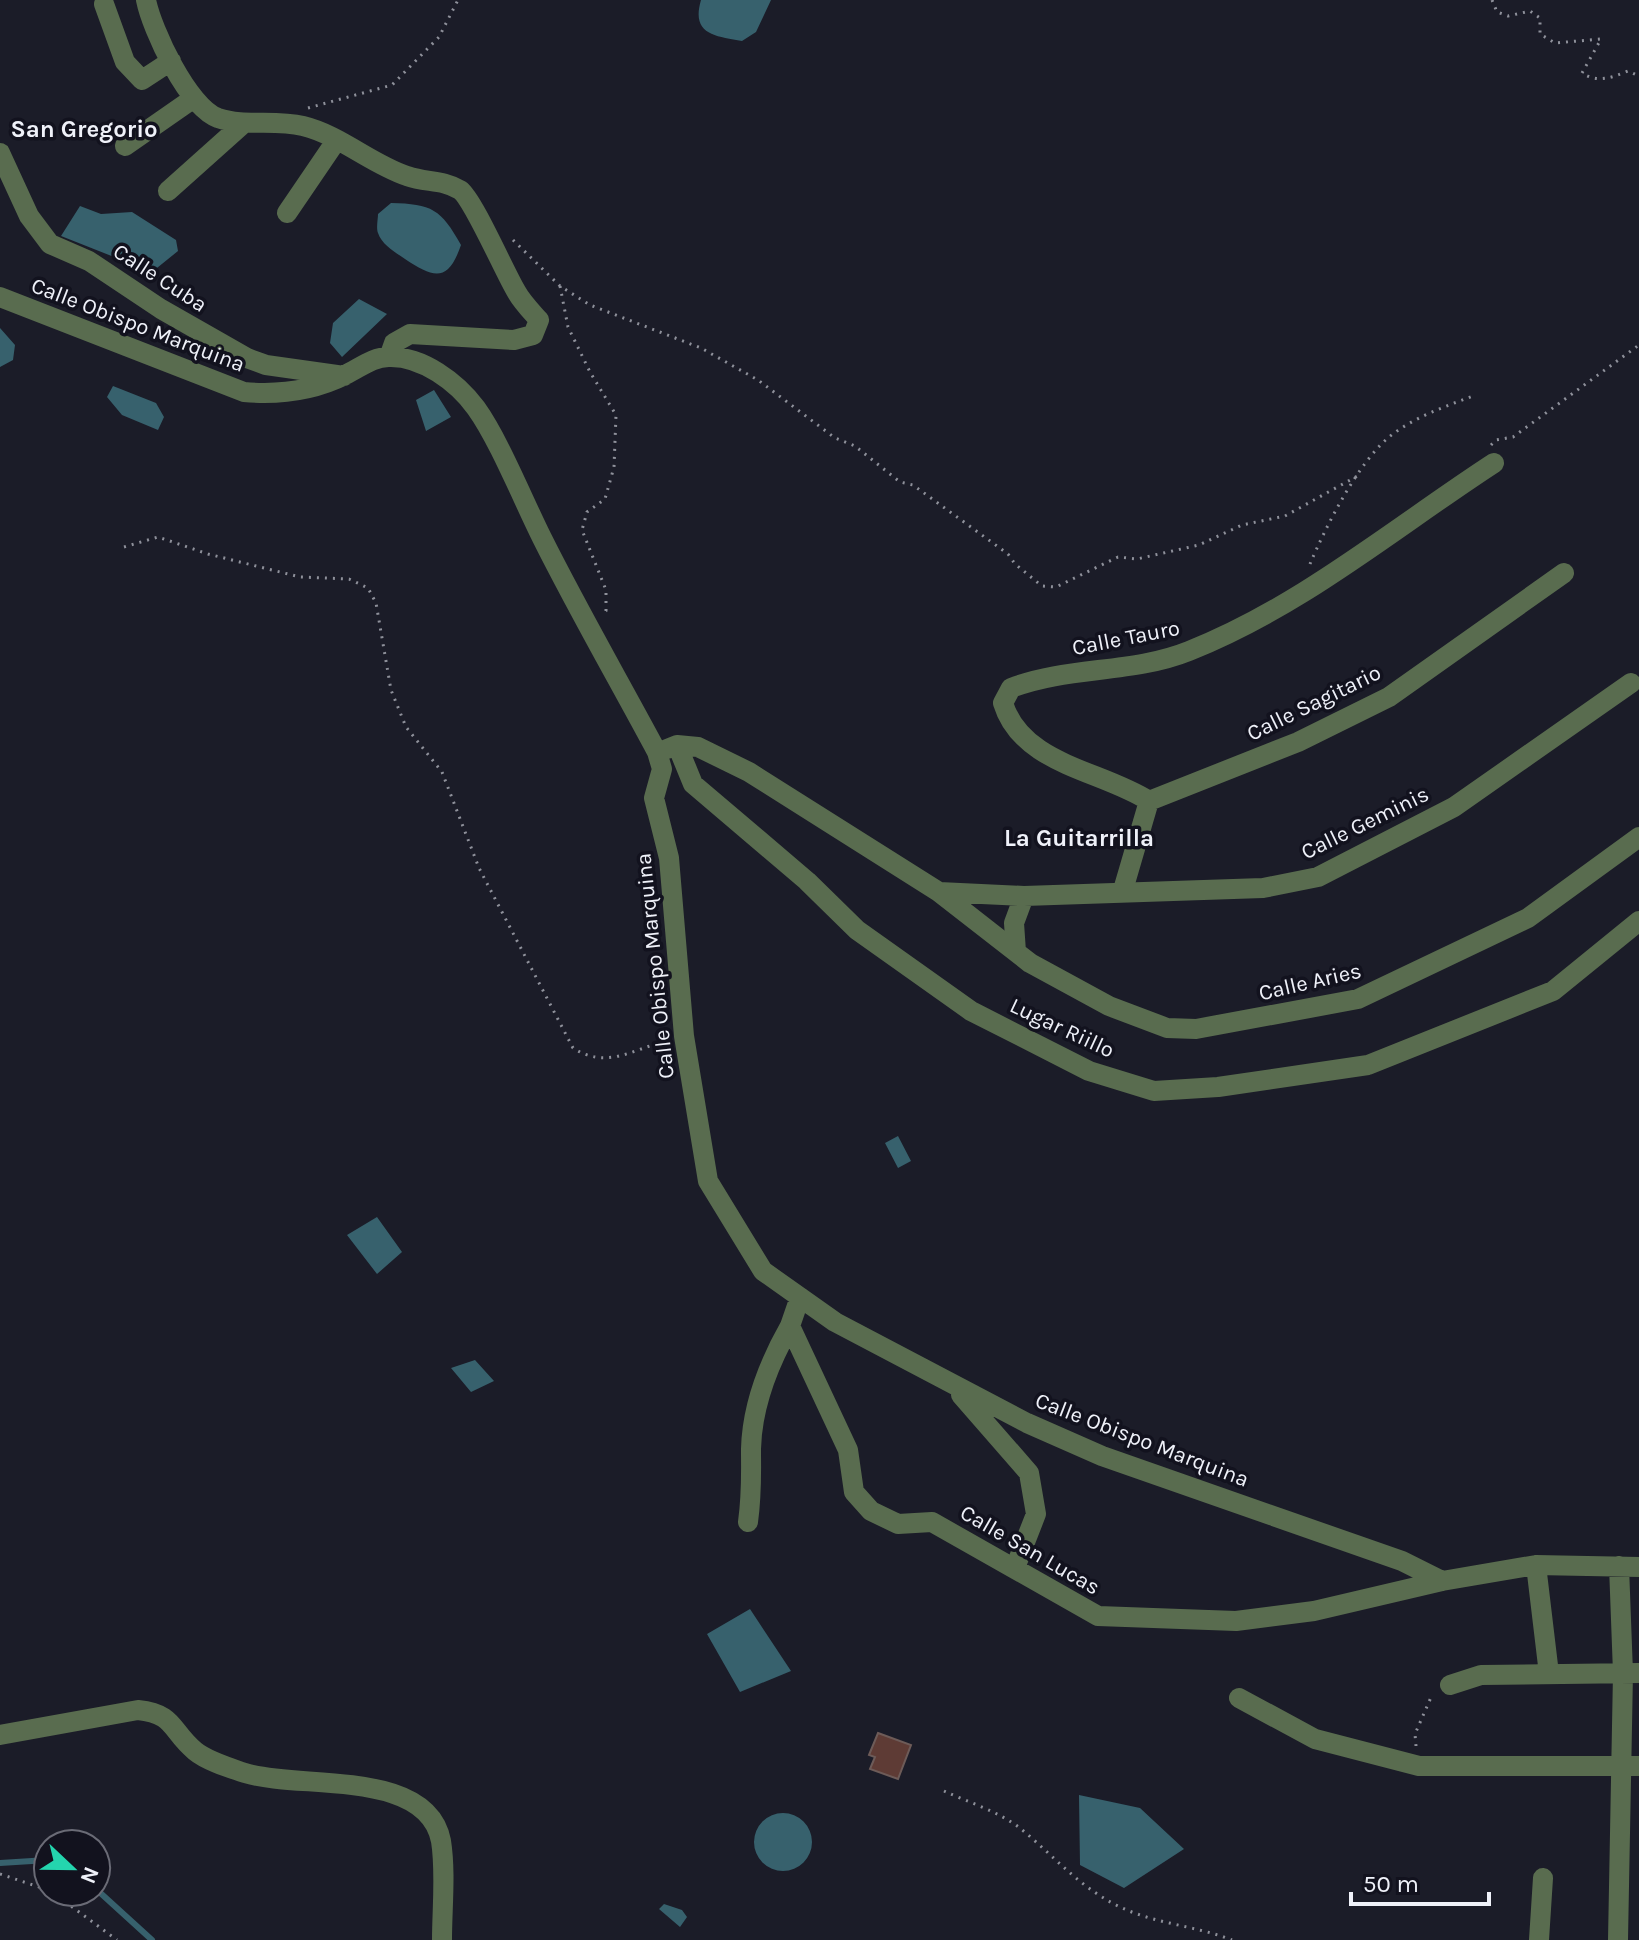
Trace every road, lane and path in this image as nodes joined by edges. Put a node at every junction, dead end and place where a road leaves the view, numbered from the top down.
1 (146, 0) edge
2 (458, 0) edge
3 (1492, 0) edge
4 (104, 4) dead end
5 (171, 61) junction
6 (1639, 76) edge
7 (194, 98) junction
8 (244, 123) junction
9 (300, 125) junction
10 (336, 141) junction
11 (125, 146) dead end
12 (0, 153) edge
13 (168, 191) dead end
14 (287, 213) dead end
15 (506, 233) dead end
16 (560, 286) junction
17 (0, 297) edge
18 (1639, 345) edge
19 (389, 357) junction
20 (344, 376) junction
21 (1473, 396) dead end
22 (1491, 456) joint
23 (1361, 474) junction
24 (124, 547) dead end
25 (1564, 573) dead end
26 (1304, 595) junction
27 (589, 627) junction
28 (1631, 683) dead end
29 (667, 749) junction
30 (1149, 801) junction
31 (1639, 837) edge
32 (1123, 890) junction
33 (939, 892) junction
34 (1024, 896) junction
35 (1639, 921) edge
36 (1016, 952) junction
37 (684, 1036) junction
38 (800, 1297) junction
39 (790, 1326) junction
40 (953, 1386) junction
41 (748, 1522) dead end
42 (1536, 1565) junction
43 (1629, 1566) edge
44 (1015, 1568) junction
45 (1442, 1581) junction
46 (1631, 1673) edge
47 (1549, 1674) junction
48 (1450, 1685) joint
49 (1239, 1698) dead end
50 (0, 1735) edge
51 (1419, 1766) junction
52 (1630, 1766) edge
53 (944, 1791) dead end
54 (0, 1874) edge
55 (1543, 1878) dead end
56 (32, 1885) edge
57 (73, 1908) edge
58 (117, 1940) edge
59 (442, 1940) edge
60 (1232, 1940) edge
61 (1539, 1940) edge
62 (1618, 1940) edge

1 - 5 street
2 - 9 path
3 - 6 path
4 - 5 street
5 - 7 street
7 - 8 street
7 - 11 street
8 - 9 street
8 - 13 street
9 - 10 street
10 - 14 street
10 - 19 street
12 - 20 street, Calle Cuba
15 - 16 path
16 - 23 path
16 - 27 path
17 - 20 street, Calle Obispo Marquina
18 - 22 path
19 - 20 street, Calle Obispo Marquina
19 - 27 street, Calle Obispo Marquina
21 - 23 path
22 - 26 street, Calle Tauro
23 - 26 path
24 - 37 path
25 - 30 street, Calle Sagitario
26 - 30 street, Calle Tauro
27 - 29 street, Calle Obispo Marquina
28 - 32 street, Calle Geminis
29 - 33 street, Calle Aries
29 - 35 street, Lugar Riillo
29 - 37 street, Calle Obispo Marquina
30 - 32 street
31 - 36 street, Calle Aries
32 - 34 street, Calle Geminis
33 - 34 street, Calle Geminis
33 - 36 street, Calle Aries
34 - 36 street
37 - 38 street, Calle Obispo Marquina
38 - 39 street
38 - 40 street, Calle Obispo Marquina
39 - 41 street
39 - 44 street, Calle San Lucas
40 - 44 street
40 - 45 street, Calle Obispo Marquina
42 - 43 street, Calle San Lucas
42 - 45 street, Calle San Lucas
42 - 47 street
43 - 46 street
44 - 45 street, Calle San Lucas
46 - 47 street
46 - 52 street
47 - 48 street
48 - 51 path
49 - 51 street
50 - 59 street
51 - 52 street
52 - 62 street
53 - 60 path
54 - 56 path
55 - 61 street
57 - 58 path

